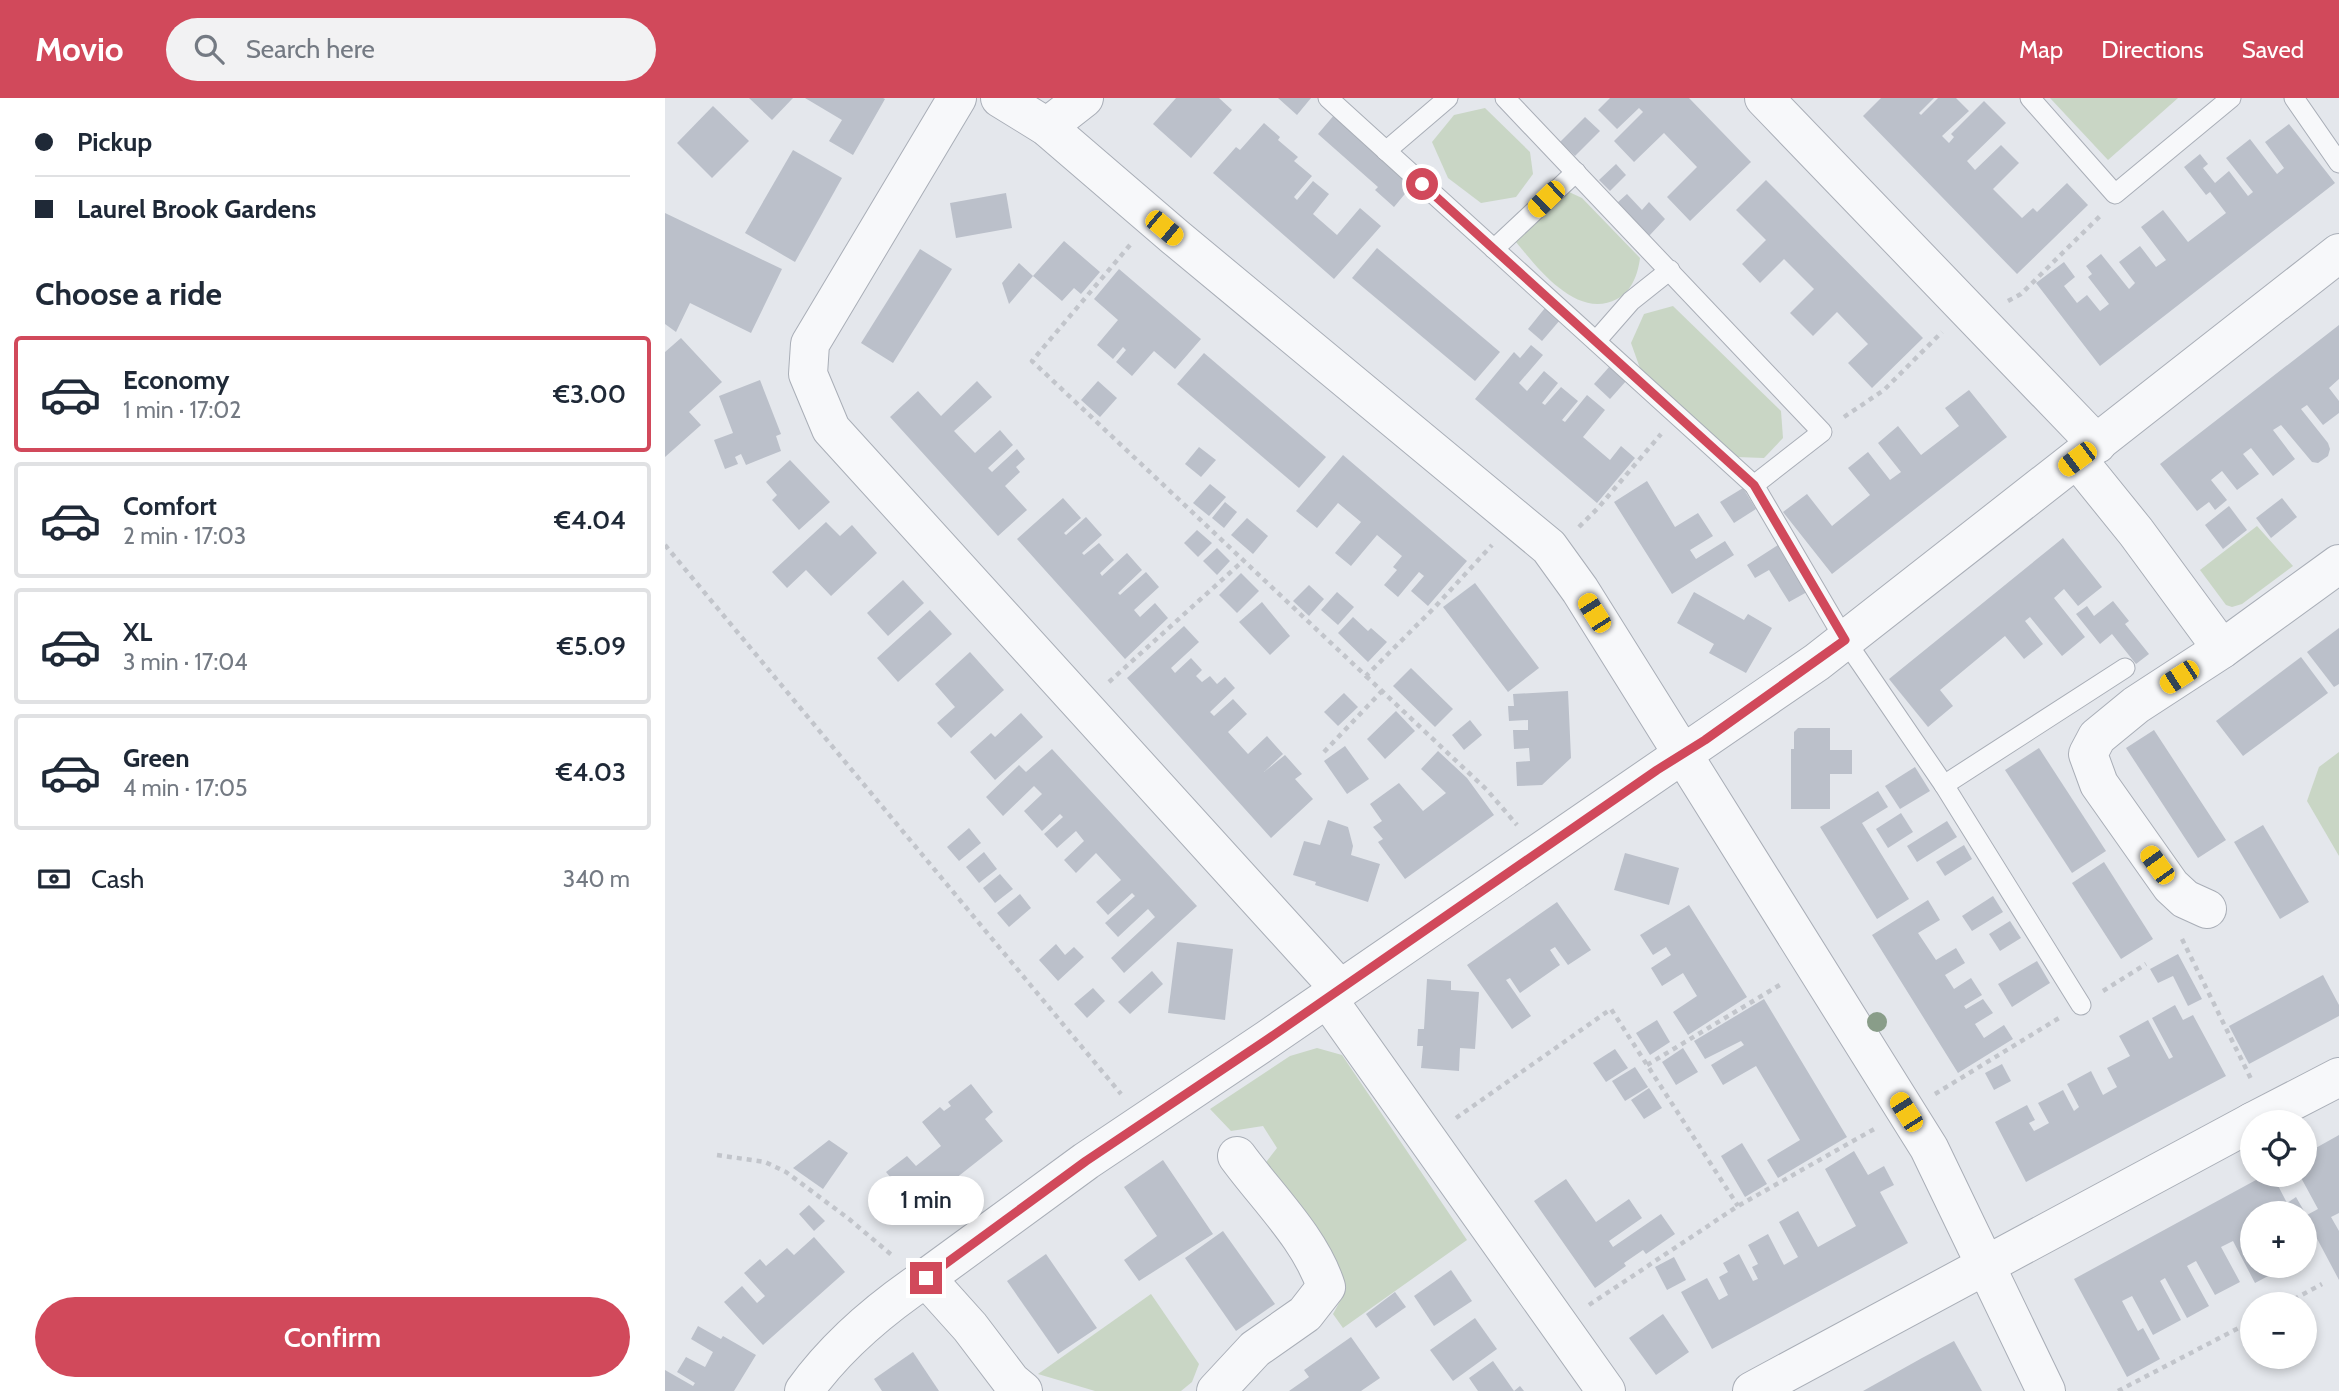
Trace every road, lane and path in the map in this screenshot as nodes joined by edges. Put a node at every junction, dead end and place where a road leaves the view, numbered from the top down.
1 (957, 98) edge
2 (1000, 98) edge
3 (1084, 98) edge
4 (1328, 98) edge
5 (1448, 98) edge
6 (1505, 98) edge
7 (1764, 98) edge
8 (2030, 98) edge
9 (2231, 98) edge
10 (2294, 98) edge
11 (1047, 127) junction
12 (1386, 151) junction
13 (2339, 163) edge
14 (1576, 172) junction
15 (1152, 218) junction
16 (1495, 249) junction
17 (2339, 253) edge
18 (1670, 270) junction
19 (1596, 341) junction
20 (1678, 415) junction
21 (2087, 451) junction
22 (1754, 485) junction
23 (1516, 518) junction
24 (665, 545) edge
25 (1552, 551) junction
26 (1244, 560) junction
27 (2339, 564) edge
28 (1845, 640) junction
29 (2222, 649) junction
30 (2125, 668) dead end
31 (1366, 676) junction
32 (1382, 691) junction
33 (1083, 706) junction
34 (1324, 752) dead end
35 (1682, 754) junction
36 (1944, 785) junction
37 (1538, 851) junction
38 (2207, 909) dead end
39 (2180, 937) dead end
40 (1814, 964) junction
41 (2146, 964) dead end
42 (1334, 993) junction
43 (2081, 1005) junction
44 (1647, 1065) junction
45 (2339, 1077) edge
46 (2253, 1110) edge
47 (2275, 1110) edge
48 (1906, 1112) junction
49 (1144, 1122) junction
50 (2240, 1128) edge
51 (1427, 1138) junction
52 (717, 1155) dead end
53 (1237, 1156) dead end
54 (1738, 1206) junction
55 (1987, 1264) junction
56 (924, 1279) junction
57 (2322, 1284) dead end
58 (2307, 1292) edge
59 (1559, 1325) junction
60 (2240, 1327) edge
61 (804, 1391) edge
62 (1023, 1391) edge
63 (1216, 1391) edge
64 (1606, 1391) edge
65 (1752, 1391) edge
66 (2046, 1391) edge
67 (2118, 1391) edge

1 - 33 street
2 - 11 street
3 - 11 street
4 - 12 lane
5 - 12 lane
6 - 14 lane
7 - 21 street
8 - 9 lane
10 - 13 lane
11 - 15 street
12 - 16 lane
14 - 16 lane
14 - 18 lane
15 - 23 street
15 - 26 path
16 - 19 lane
17 - 21 street
18 - 19 lane
18 - 22 lane
19 - 20 lane
20 - 22 lane
20 - 25 path
21 - 28 street
21 - 29 street
22 - 28 lane
23 - 25 street
23 - 31 path
24 - 49 path
25 - 35 street
26 - 31 path
26 - 33 path
27 - 29 street
28 - 35 street
28 - 36 lane
29 - 38 street
30 - 36 lane
31 - 32 path
32 - 34 path
32 - 37 path
33 - 42 street
35 - 37 street
35 - 40 street
36 - 43 lane
37 - 42 street
39 - 46 path
40 - 44 path
40 - 48 street
41 - 43 path
42 - 49 street
42 - 51 street
43 - 48 path
44 - 51 path
44 - 54 path
45 - 47 street
48 - 54 path
48 - 55 street
49 - 56 street
50 - 55 street
51 - 59 street
52 - 56 path
53 - 63 street
54 - 59 path
55 - 65 street
55 - 66 street
56 - 61 street
56 - 62 street
57 - 58 path
59 - 64 street
60 - 67 path

